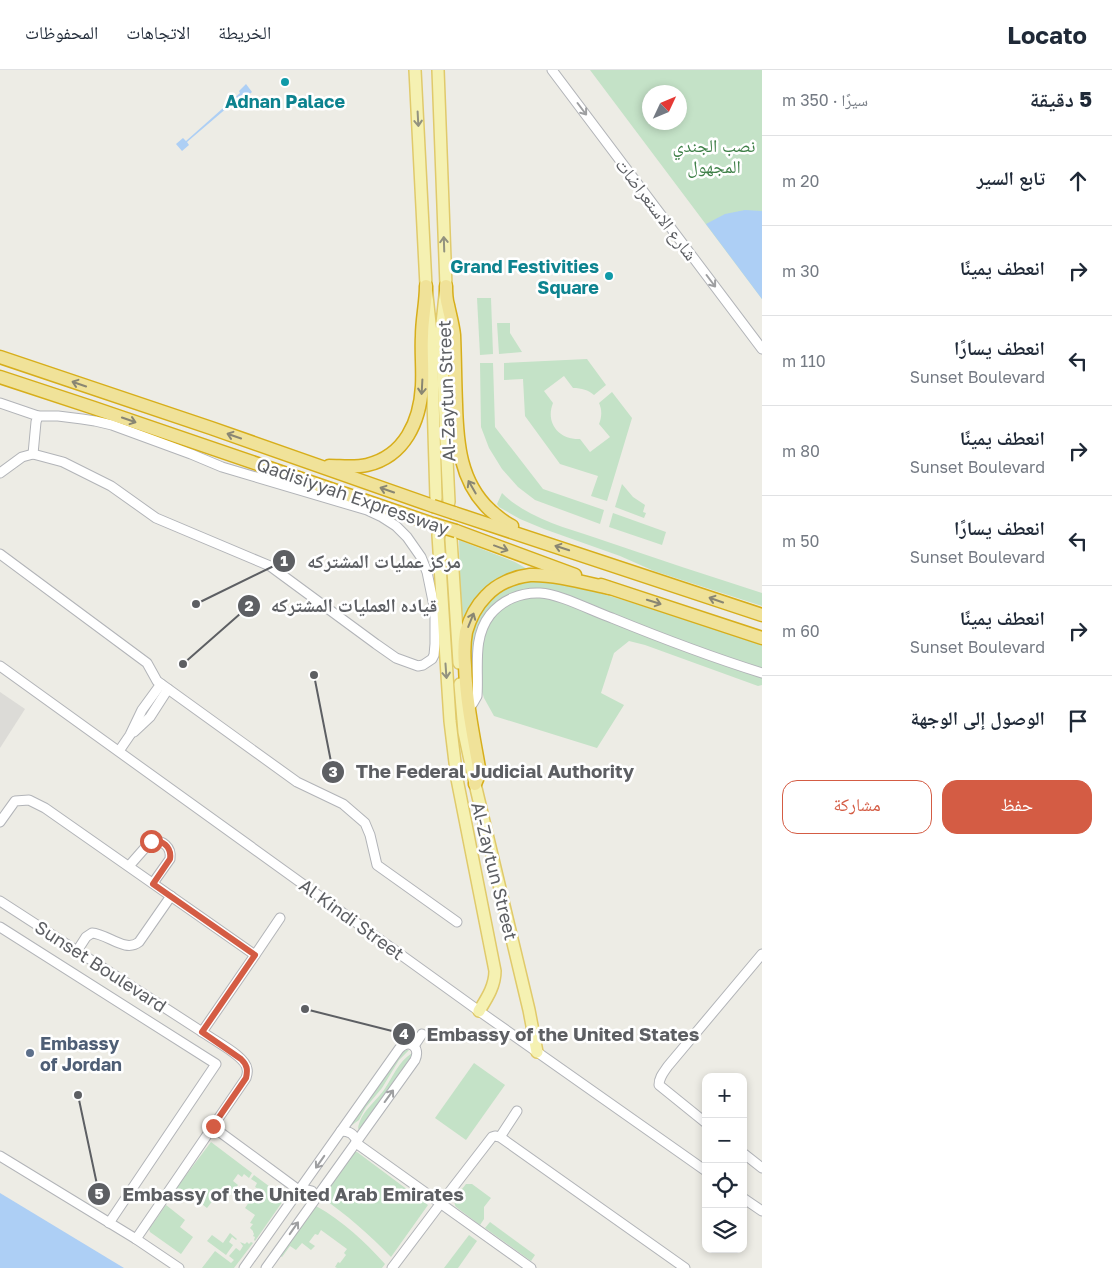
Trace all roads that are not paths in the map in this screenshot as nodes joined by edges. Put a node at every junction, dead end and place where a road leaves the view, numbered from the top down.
1 (415, 70) edge
2 (438, 70) edge
3 (552, 70) edge
4 (426, 286) junction
5 (446, 286) junction
6 (445, 300) junction
7 (428, 302) junction
8 (762, 349) edge
9 (0, 357) edge
10 (0, 377) edge
11 (0, 403) edge
12 (38, 416) junction
13 (33, 454) junction
14 (316, 465) junction
15 (0, 473) edge
16 (435, 502) junction
17 (452, 507) junction
18 (435, 530) junction
19 (453, 535) junction
20 (536, 539) junction
21 (0, 554) edge
22 (609, 588) junction
23 (762, 615) edge
24 (762, 638) edge
25 (0, 666) edge
26 (762, 673) edge
27 (165, 687) junction
28 (467, 716) junction
29 (450, 721) junction
30 (120, 751) junction
31 (474, 784) joint
32 (0, 822) edge
33 (128, 866) junction
34 (153, 884) junction
35 (171, 896) junction
36 (0, 901) edge
37 (280, 918) dead end
38 (457, 922) dead end
39 (0, 927) edge
40 (77, 951) junction
41 (762, 954) edge
42 (255, 955) junction
43 (479, 1011) junction
44 (202, 1032) junction
45 (422, 1034) dead end
46 (414, 1046) junction
47 (537, 1052) junction
48 (517, 1111) dead end
49 (702, 1120) edge
50 (213, 1126) junction
51 (340, 1133) junction
52 (500, 1137) junction
53 (356, 1143) junction
54 (0, 1156) edge
55 (747, 1156) edge
56 (702, 1168) edge
57 (762, 1168) edge
58 (299, 1191) junction
59 (314, 1201) junction
60 (747, 1201) edge
61 (440, 1203) junction
62 (762, 1211) edge
63 (109, 1223) junction
64 (136, 1239) junction
65 (259, 1248) junction
66 (273, 1258) junction
67 (179, 1268) edge
68 (244, 1268) edge
69 (266, 1268) edge
70 (392, 1268) edge
71 (531, 1268) edge
72 (685, 1268) edge

1 -> 4 main road, Al-Zaytun Street
5 -> 2 main road, Al-Zaytun Street
3 -> 8 street, شارع الاستعراضات
4 - 7 main road, Al-Zaytun Street
4 -> 14 highway
5 - 6 main road, Al-Zaytun Street
20 -> 5 highway
6 - 7 main road
6 - 17 main road, Al-Zaytun Street
7 - 16 main road, Al-Zaytun Street
14 -> 9 highway, Qadisiyyah Expressway
10 -> 18 highway, Qadisiyyah Expressway
11 - 12 street
12 - 13 street
12 - 13 street
13 - 15 street
16 -> 14 highway, Qadisiyyah Expressway
16 - 17 highway, Qadisiyyah Expressway, bridge
17 - 20 highway, Qadisiyyah Expressway
18 - 19 highway, Qadisiyyah Expressway, bridge
18 -> 29 main road, Al-Zaytun Street
19 -> 22 highway, Qadisiyyah Expressway
19 - 28 main road
23 -> 20 highway, Qadisiyyah Expressway
21 - 27 street
22 -> 24 highway, Qadisiyyah Expressway
28 -> 22 highway
25 - 30 street, Al Kindi Street
26 - 28 street
27 - 30 street
27 - 38 street
28 - 29 main road
28 - 31 highway
29 - 43 main road, Al-Zaytun Street
30 - 43 street, Al Kindi Street
31 - 47 main road, Al-Zaytun Street
32 - 33 street
33 - 34 street
33 - 34 street
34 - 35 street
35 - 40 street
35 - 42 street
36 - 40 street, Sunset Boulevard
37 - 42 street
39 - 63 street
40 - 44 street, Sunset Boulevard
41 - 49 street
42 - 44 street
43 - 47 street, Al Kindi Street
44 - 50 street, Sunset Boulevard
45 - 46 street
46 - 51 street
53 -> 46 street
47 - 56 street, Al Kindi Street
48 - 52 street
50 - 58 street
50 - 64 street, Sunset Boulevard
51 - 53 street
51 - 53 street
51 -> 58 street
52 - 61 street
52 - 72 street
53 - 59 street
53 - 61 street
54 - 63 street
55 - 57 street
58 - 59 street
58 - 59 street
58 - 65 street
66 -> 59 street
60 - 62 street
61 - 70 street
61 - 71 street
63 - 64 street
64 - 67 street
65 - 66 street
65 - 68 street
66 - 69 street

